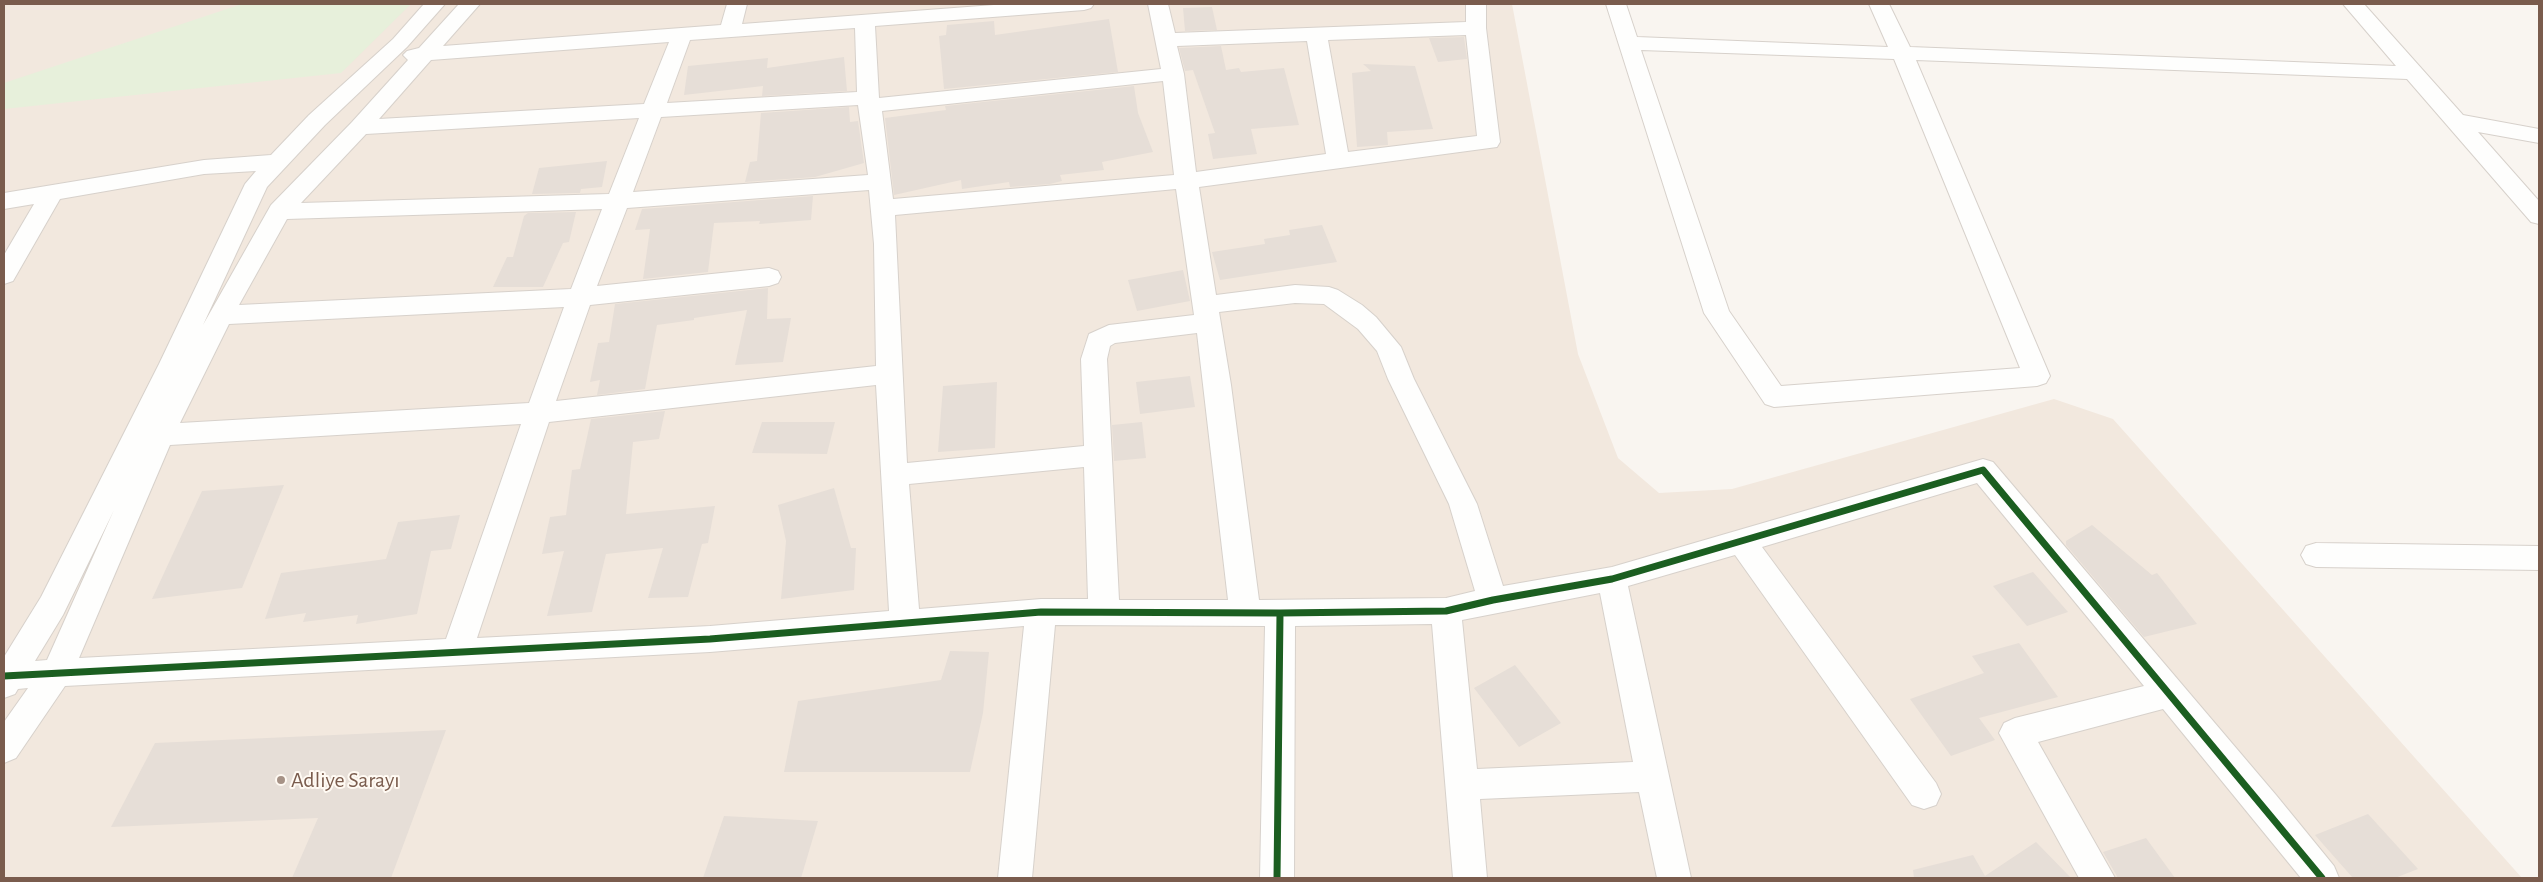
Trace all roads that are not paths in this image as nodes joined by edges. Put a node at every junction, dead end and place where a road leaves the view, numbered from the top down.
1 (435, 4) edge
2 (470, 4) edge
3 (737, 4) edge
4 (1084, 4) edge
5 (1158, 4) edge
6 (1476, 4) edge
7 (1616, 4) edge
8 (1879, 4) edge
9 (2353, 4) edge
10 (865, 22) junction
11 (1476, 28) junction
12 (729, 32) junction
13 (682, 35) junction
14 (1317, 36) junction
15 (1166, 40) junction
16 (1629, 43) junction
17 (1902, 53) junction
18 (424, 54) junction
19 (385, 57) junction
20 (2414, 73) junction
21 (1173, 74) junction
22 (869, 102) junction
23 (653, 110) junction
24 (2456, 121) junction
25 (360, 128) junction
26 (2539, 136) edge
27 (1338, 160) junction
28 (278, 162) junction
29 (1186, 181) junction
30 (880, 182) junction
31 (52, 193) junction
32 (4, 201) edge
33 (618, 201) junction
34 (882, 208) junction
35 (279, 211) junction
36 (2539, 216) edge
37 (4, 275) edge
38 (769, 278) dead end
39 (580, 298) junction
40 (1206, 314) junction
41 (222, 315) junction
42 (888, 374) junction
43 (539, 413) junction
44 (161, 435) junction
45 (1098, 455) junction
46 (894, 475) junction
47 (1742, 541) junction
48 (2316, 555) dead end
49 (2539, 558) edge
50 (1612, 579) junction
51 (1493, 600) junction
52 (1446, 611) junction
53 (1041, 612) junction
54 (1104, 613) junction
55 (1245, 613) junction
56 (1280, 613) junction
57 (905, 624) junction
58 (458, 651) junction
59 (57, 672) junction
60 (6, 678) edge
61 (2170, 693) junction
62 (4, 748) edge
63 (1653, 776) junction
64 (1462, 785) junction
65 (1924, 794) dead end
66 (1015, 878) edge
67 (1277, 878) edge
68 (1470, 878) edge
69 (1674, 878) edge
70 (2098, 878) edge
71 (2322, 878) edge

1 - 19 street
2 - 18 street
3 - 12 street
4 - 10 street
5 - 15 street
6 - 11 street
7 - 16 street
8 - 17 street
9 - 20 street
10 - 12 street
10 - 22 street
11 - 14 street
11 - 27 street
12 - 13 street
13 - 18 street
13 - 23 street
14 - 15 street
14 - 27 street
15 - 21 street
16 - 17 street
16 - 17 street
17 - 20 street
18 - 19 street
18 - 25 street
19 - 28 street
20 - 24 street
21 - 22 street
21 - 29 street
22 - 23 street
22 - 30 street
23 - 25 street
23 - 33 street
24 - 26 street
24 - 36 street
25 - 35 street
27 - 29 street
28 - 31 street
28 - 60 street
29 - 34 street
29 - 40 street
30 - 33 street
30 - 34 street
31 - 32 street
31 - 37 street
33 - 35 street
33 - 39 street
34 - 42 street
35 - 41 street
38 - 39 street
39 - 41 street
39 - 43 street
40 - 45 street
40 - 51 street
40 - 55 street
41 - 44 street
42 - 43 street
42 - 46 street
43 - 44 street
43 - 58 street
44 - 59 street
45 - 46 street
45 - 54 street
46 - 57 street
47 - 50 street
47 - 61 street
47 - 65 street
48 - 49 street
50 - 51 street
50 - 63 street
51 - 52 street
52 - 56 street
52 - 64 street
53 - 54 street
53 - 57 street
53 - 66 street
54 - 55 street
55 - 56 street
56 - 67 street
57 - 58 street
58 - 59 street
59 - 60 street
59 - 62 street
61 - 70 street
61 - 71 street
63 - 64 street
63 - 69 street
64 - 68 street

